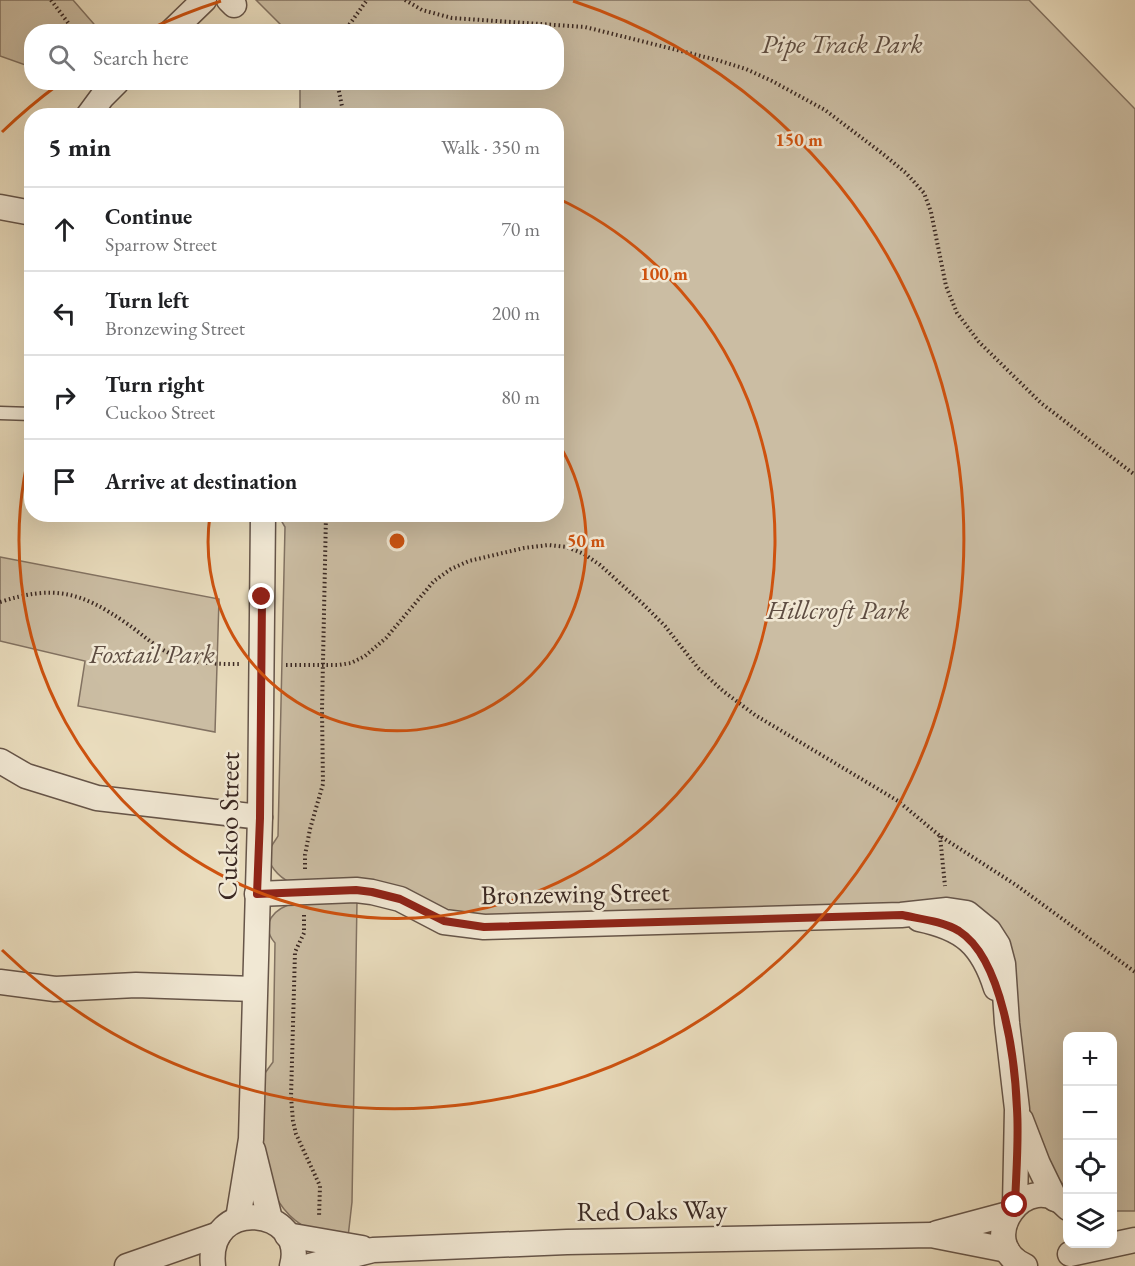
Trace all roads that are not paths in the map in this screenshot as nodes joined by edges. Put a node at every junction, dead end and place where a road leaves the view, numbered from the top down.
1 (204, 0) edge
2 (179, 24) edge
3 (109, 90) edge
4 (94, 108) edge
5 (0, 207) edge
6 (24, 212) edge
7 (0, 412) edge
8 (24, 414) edge
9 (263, 522) edge
10 (0, 761) edge
11 (260, 818) junction
12 (257, 894) junction
13 (902, 915) junction
14 (991, 951) junction
15 (0, 982) edge
16 (254, 989) junction
17 (1017, 1109) junction
18 (251, 1139) junction
19 (1061, 1203) edge
20 (1012, 1210) junction
21 (238, 1219) junction
22 (278, 1227) junction
23 (1117, 1229) edge
24 (219, 1234) junction
25 (931, 1235) junction
26 (1135, 1236) edge
27 (1135, 1240) edge
28 (373, 1250) junction
29 (1067, 1254) edge
30 (1016, 1260) edge
31 (126, 1266) edge
32 (213, 1266) edge
33 (292, 1266) edge
34 (310, 1266) edge

1 - 2 street
3 - 4 street
5 - 6 street
7 - 8 lane
9 - 11 street, Cuckoo Street
10 - 11 street
11 - 12 street, Cuckoo Street
12 - 13 street, Bronzewing Street
12 - 16 street, Cuckoo Street
13 - 14 street, Bronzewing Street
13 - 14 street, Bronzewing Street
14 - 17 street
15 - 16 street
16 - 18 street, Cuckoo Street
17 - 19 street
17 - 20 street
18 - 21 street, Cuckoo Street
18 - 22 street, Cuckoo Street
19 - 20 street, Red Oaks Way
20 - 25 street, Red Oaks Way
20 - 30 street
21 - 22 street, Red Oaks Way
21 - 24 street
22 - 28 street, Red Oaks Way
22 - 33 street, Cuckoo Street
23 - 26 street
24 - 31 street
24 - 32 street
25 - 28 street, Red Oaks Way
25 - 30 street, Red Oaks Way
27 - 29 street
28 - 34 street, Red Oaks Way

